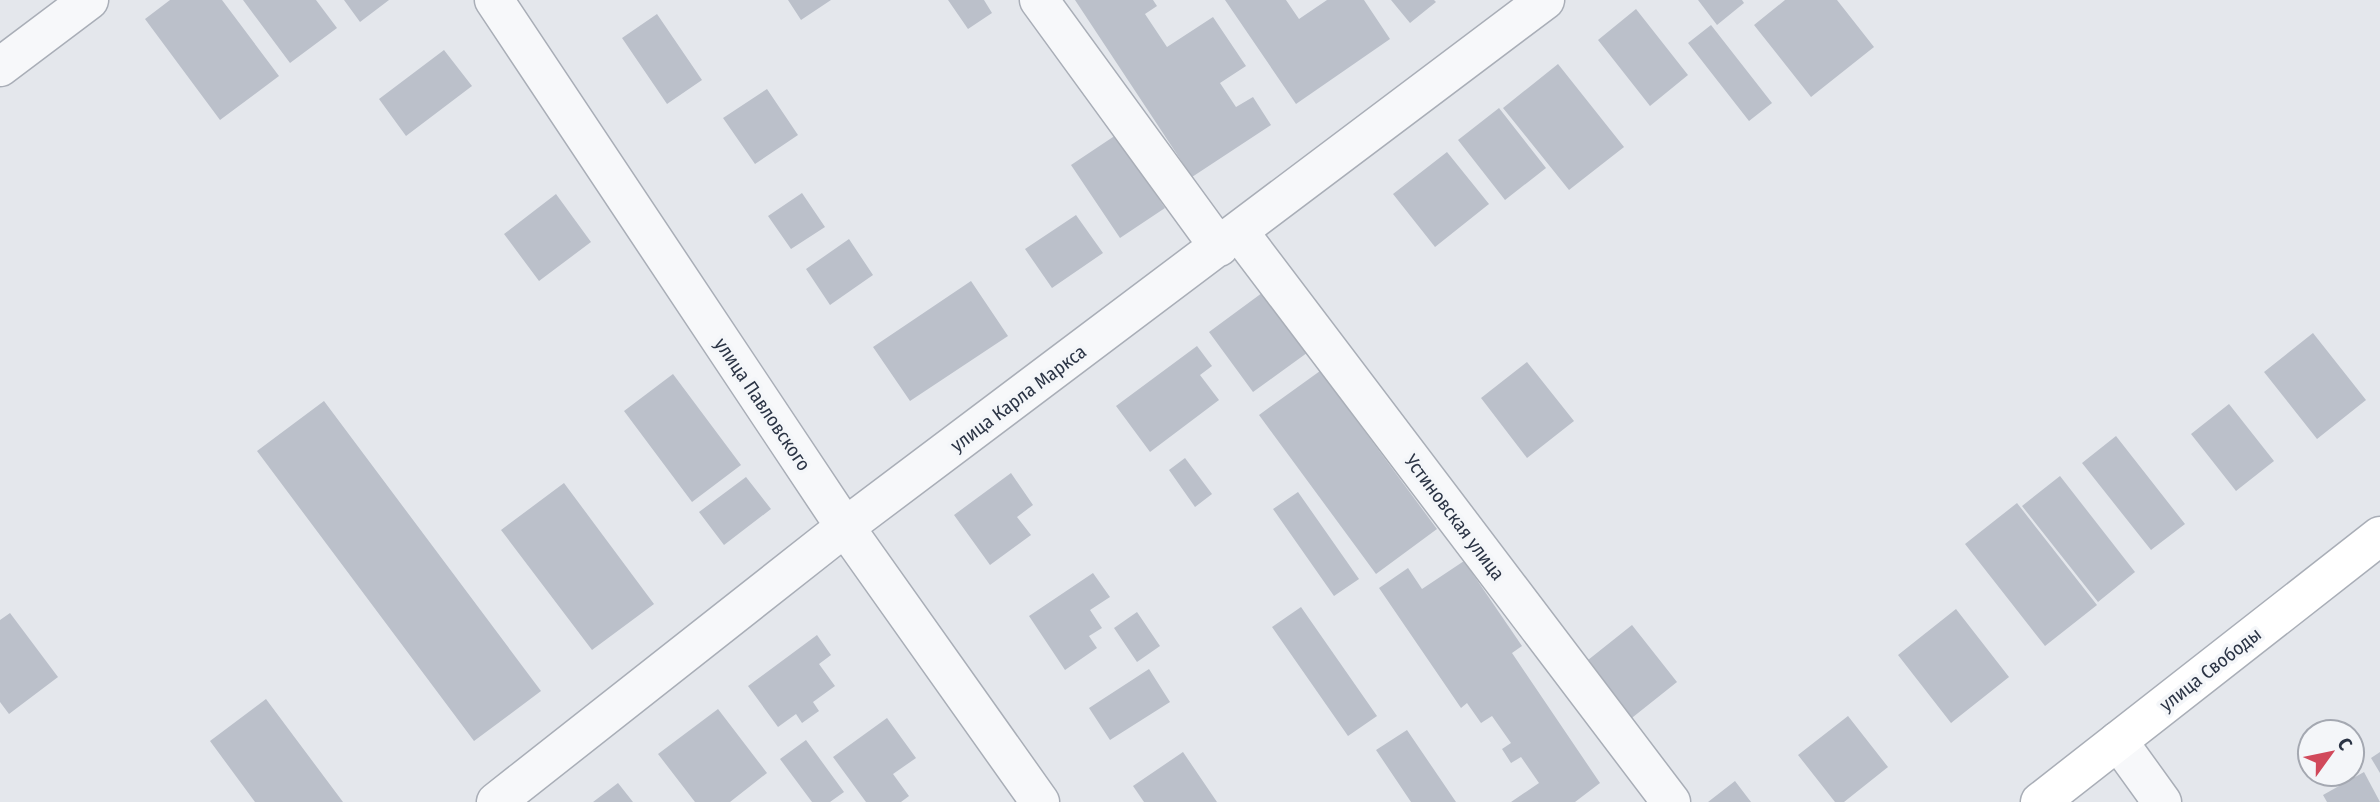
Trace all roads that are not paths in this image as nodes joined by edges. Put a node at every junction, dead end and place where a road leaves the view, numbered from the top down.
1 (89, 0) edge
2 (494, 0) edge
3 (1040, 0) edge
4 (1545, 0) edge
5 (0, 67) edge
6 (1229, 239) junction
7 (845, 527) junction
8 (2380, 536) edge
9 (2118, 741) junction
10 (496, 802) edge
11 (1040, 802) edge
12 (1671, 802) edge
13 (2040, 802) edge
14 (2162, 802) edge

1 - 5 street
2 - 7 street, улица Павловского
3 - 6 street, Устиновская улица
4 - 6 street, улица Карла Маркса
6 - 7 street, улица Карла Маркса
6 - 12 street, Устиновская улица
7 - 10 street, улица Карла Маркса
7 - 11 street, улица Павловского
8 - 9 main road, улица Свободы
9 - 13 main road, улица Свободы
9 - 14 street

